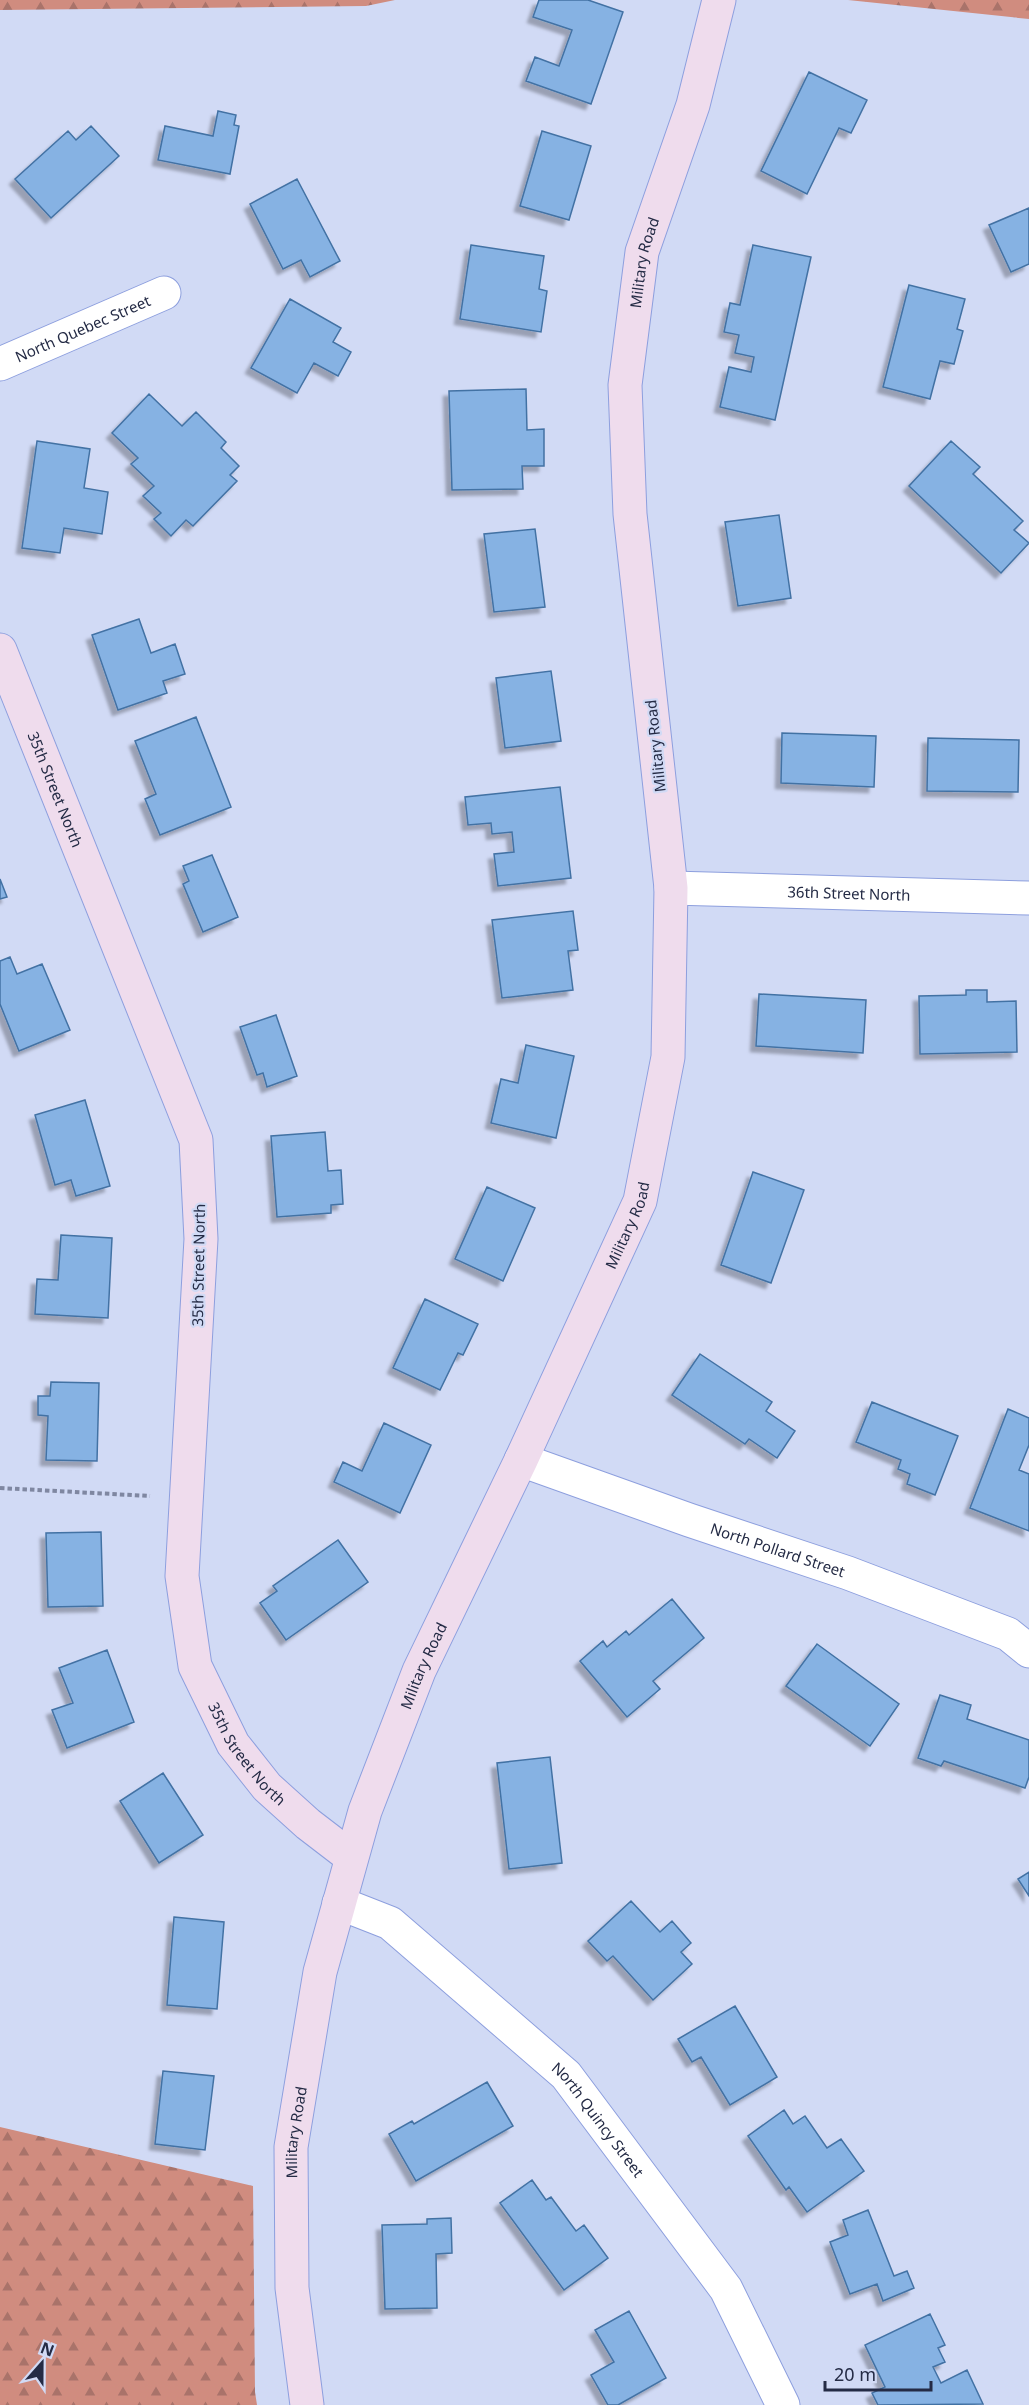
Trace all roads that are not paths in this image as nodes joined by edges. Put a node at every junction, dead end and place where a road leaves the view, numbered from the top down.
1 (719, 0) edge
2 (164, 293) dead end
3 (0, 364) edge
4 (0, 650) edge
5 (671, 888) junction
6 (1029, 898) edge
7 (521, 1460) junction
8 (1029, 1651) edge
9 (351, 1857) junction
10 (339, 1903) junction
11 (307, 2405) edge
12 (783, 2405) edge

1 - 5 main road, Military Road
2 - 3 street, North Quebec Street
4 - 9 main road, 35th Street North
5 - 6 street, 36th Street North
5 - 7 main road, Military Road
7 - 8 street, North Pollard Street
7 - 9 main road, Military Road
9 - 10 main road, Military Road
10 - 11 main road, Military Road
10 - 12 street, North Quincy Street

